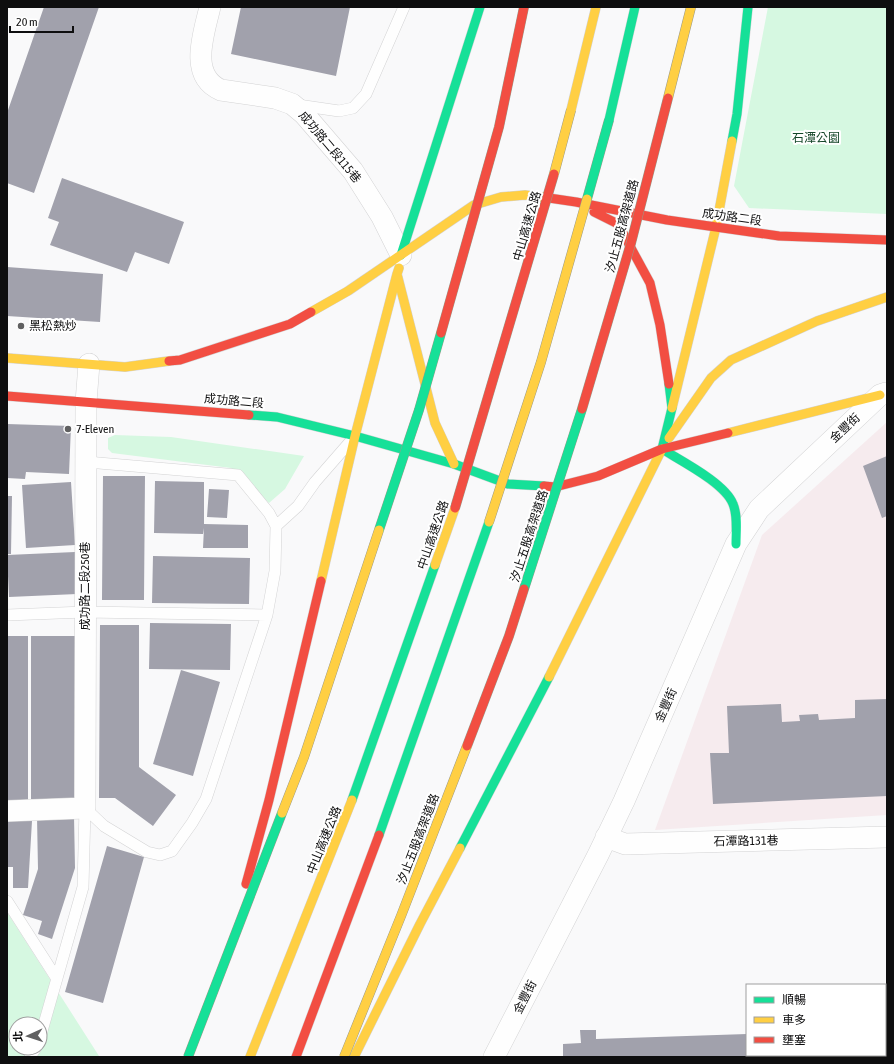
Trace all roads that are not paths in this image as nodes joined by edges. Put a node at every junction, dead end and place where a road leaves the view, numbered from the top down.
1 (210, 7) edge
2 (404, 7) edge
3 (480, 7) edge
4 (524, 7) edge
5 (596, 7) edge
6 (635, 7) edge
7 (691, 7) edge
8 (748, 7) edge
9 (292, 104) junction
10 (576, 202) junction
11 (716, 227) junction
12 (887, 240) edge
13 (399, 264) junction
14 (887, 297) edge
15 (7, 358) edge
16 (89, 364) junction
17 (883, 394) edge
18 (7, 396) edge
19 (86, 402) junction
20 (672, 408) junction
21 (355, 436) junction
22 (662, 449) junction
23 (86, 462) junction
24 (454, 464) junction
25 (276, 526) junction
26 (736, 544) junction
27 (85, 612) junction
28 (7, 615) edge
29 (267, 615) junction
30 (84, 808) junction
31 (7, 811) edge
32 (887, 837) edge
33 (606, 838) junction
34 (7, 901) edge
35 (57, 979) junction
36 (46, 1016) edge
37 (200, 1050) dead end
38 (188, 1057) edge
39 (250, 1057) edge
40 (296, 1057) edge
41 (344, 1057) edge
42 (354, 1057) edge
43 (494, 1057) edge

1 - 9 street, 成功路二段115巷
2 - 9 lane, 成功路二段115巷
3 - 13 main road
4 - 38 main road, bridge
5 - 39 main road, 中山高速公路, bridge
6 - 40 main road, bridge
7 - 41 main road, 汐止五股高架道路, bridge
8 - 11 main road
9 - 13 street, 成功路二段115巷
10 - 11 main road, 成功路二段
10 - 13 main road, 成功路二段
10 - 20 main road, 成功路二段
11 - 12 main road, 成功路二段
11 - 20 main road
13 - 16 main road, 成功路二段
13 - 21 main road
13 - 24 main road
14 - 22 main road
15 - 16 main road, 成功路二段
16 - 19 street, 成功路二段250巷
17 - 22 main road
17 - 26 street, 金豐街
18 - 19 main road, 成功路二段
19 - 21 main road, 成功路二段
19 - 23 street, 成功路二段250巷
20 - 22 main road, 成功路二段
21 - 24 main road, 成功路二段
21 - 25 lane
21 - 37 main road
22 - 24 main road, 成功路二段
22 - 26 main road
22 - 42 main road
23 - 25 lane
23 - 27 street, 成功路二段250巷
25 - 29 lane
26 - 33 street, 金豐街
27 - 28 lane
27 - 29 lane
27 - 30 street, 成功路二段250巷
29 - 30 lane
30 - 31 street
30 - 35 lane
32 - 33 street, 石潭路131巷
33 - 43 street, 金豐街
34 - 35 lane
35 - 36 lane

